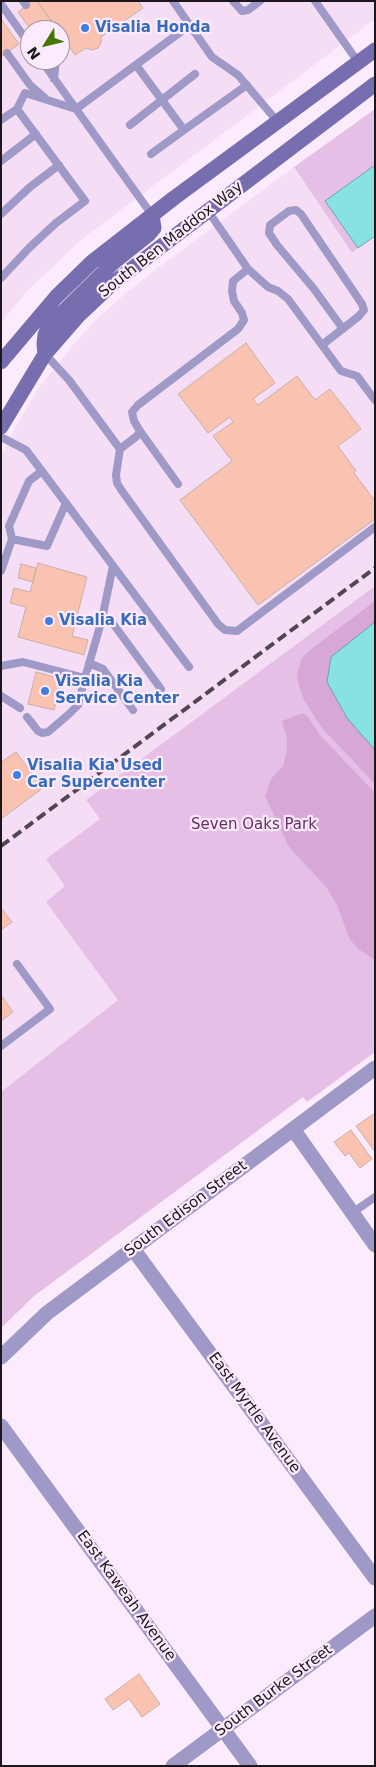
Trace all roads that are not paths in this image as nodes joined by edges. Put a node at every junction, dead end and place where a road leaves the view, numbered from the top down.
1 (173, 1) edge
2 (233, 1) edge
3 (260, 1) edge
4 (315, 1) edge
5 (1, 4) edge
6 (190, 25) junction
7 (20, 30) edge
8 (375, 50) edge
9 (7, 53) dead end
10 (358, 62) junction
11 (136, 66) junction
12 (48, 70) edge
13 (55, 70) edge
14 (195, 74) dead end
15 (54, 78) junction
16 (375, 84) edge
17 (247, 85) junction
18 (46, 99) junction
19 (161, 100) junction
20 (17, 109) junction
21 (76, 109) junction
22 (1, 120) edge
23 (277, 121) junction
24 (130, 125) dead end
25 (184, 130) junction
26 (36, 134) junction
27 (151, 154) dead end
28 (1, 161) edge
29 (59, 165) junction
30 (208, 211) junction
31 (1, 214) edge
32 (152, 215) junction
33 (248, 269) junction
34 (1, 278) edge
35 (343, 329) junction
36 (322, 345) junction
37 (45, 354) junction
38 (2, 358) edge
39 (375, 400) edge
40 (1, 427) edge
41 (140, 431) junction
42 (1, 437) edge
43 (120, 448) junction
44 (42, 471) junction
45 (178, 484) dead end
46 (66, 504) junction
47 (375, 527) edge
48 (12, 539) junction
49 (113, 566) junction
50 (1, 571) edge
51 (102, 619) junction
52 (89, 663) junction
53 (1, 666) edge
54 (188, 667) dead end
55 (85, 678) junction
56 (161, 689) dead end
57 (1, 696) edge
58 (20, 708) dead end
59 (133, 710) dead end
60 (27, 717) dead end
61 (17, 964) dead end
62 (1, 1046) edge
63 (375, 1068) edge
64 (293, 1129) junction
65 (375, 1197) edge
66 (352, 1213) junction
67 (375, 1245) edge
68 (133, 1249) junction
69 (1, 1357) edge
70 (1, 1426) edge
71 (375, 1578) edge
72 (375, 1616) edge
73 (223, 1728) junction
74 (173, 1766) edge
75 (250, 1766) edge

1 - 6 lane
2 - 3 lane
4 - 10 lane
5 - 7 lane
6 - 11 lane
6 - 17 lane
8 - 10 main road, South Ben Maddox Way
9 - 18 lane
10 - 23 main road, South Ben Maddox Way
11 - 19 lane
11 - 21 lane
12 - 15 lane
13 - 15 lane
14 - 19 lane
15 - 21 lane
16 - 30 main road, South Ben Maddox Way
17 - 23 lane
17 - 25 lane
18 - 20 lane
18 - 21 lane
19 - 24 lane
19 - 25 lane
20 - 22 lane
20 - 26 lane
21 - 32 lane
23 - 32 main road, South Ben Maddox Way
25 - 27 lane
26 - 28 lane
26 - 29 lane
29 - 31 lane
29 - 34 lane
30 - 33 lane
30 - 37 main road, South Ben Maddox Way
32 - 37 main road
32 - 38 main road, South Ben Maddox Way
33 - 36 lane
33 - 41 lane
35 - 35 lane
35 - 36 lane
36 - 39 lane
37 - 40 main road, South Ben Maddox Way
37 - 43 lane
41 - 43 lane
41 - 45 lane
42 - 44 lane
43 - 47 lane
44 - 46 lane
44 - 48 lane
46 - 48 lane
46 - 49 lane
48 - 50 lane
49 - 51 lane
49 - 54 lane
51 - 52 lane
51 - 56 lane
52 - 55 lane
52 - 59 lane
53 - 55 lane
55 - 60 lane
57 - 58 lane
61 - 62 lane
63 - 64 street, South Edison Street
64 - 66 street
64 - 68 street, South Edison Street
65 - 66 lane
66 - 67 street
68 - 69 street, South Edison Street
68 - 71 street, East Myrtle Avenue
70 - 73 street, East Kaweah Avenue
72 - 73 street, South Burke Street
73 - 74 street, South Burke Street
73 - 75 street, East Kaweah Avenue

